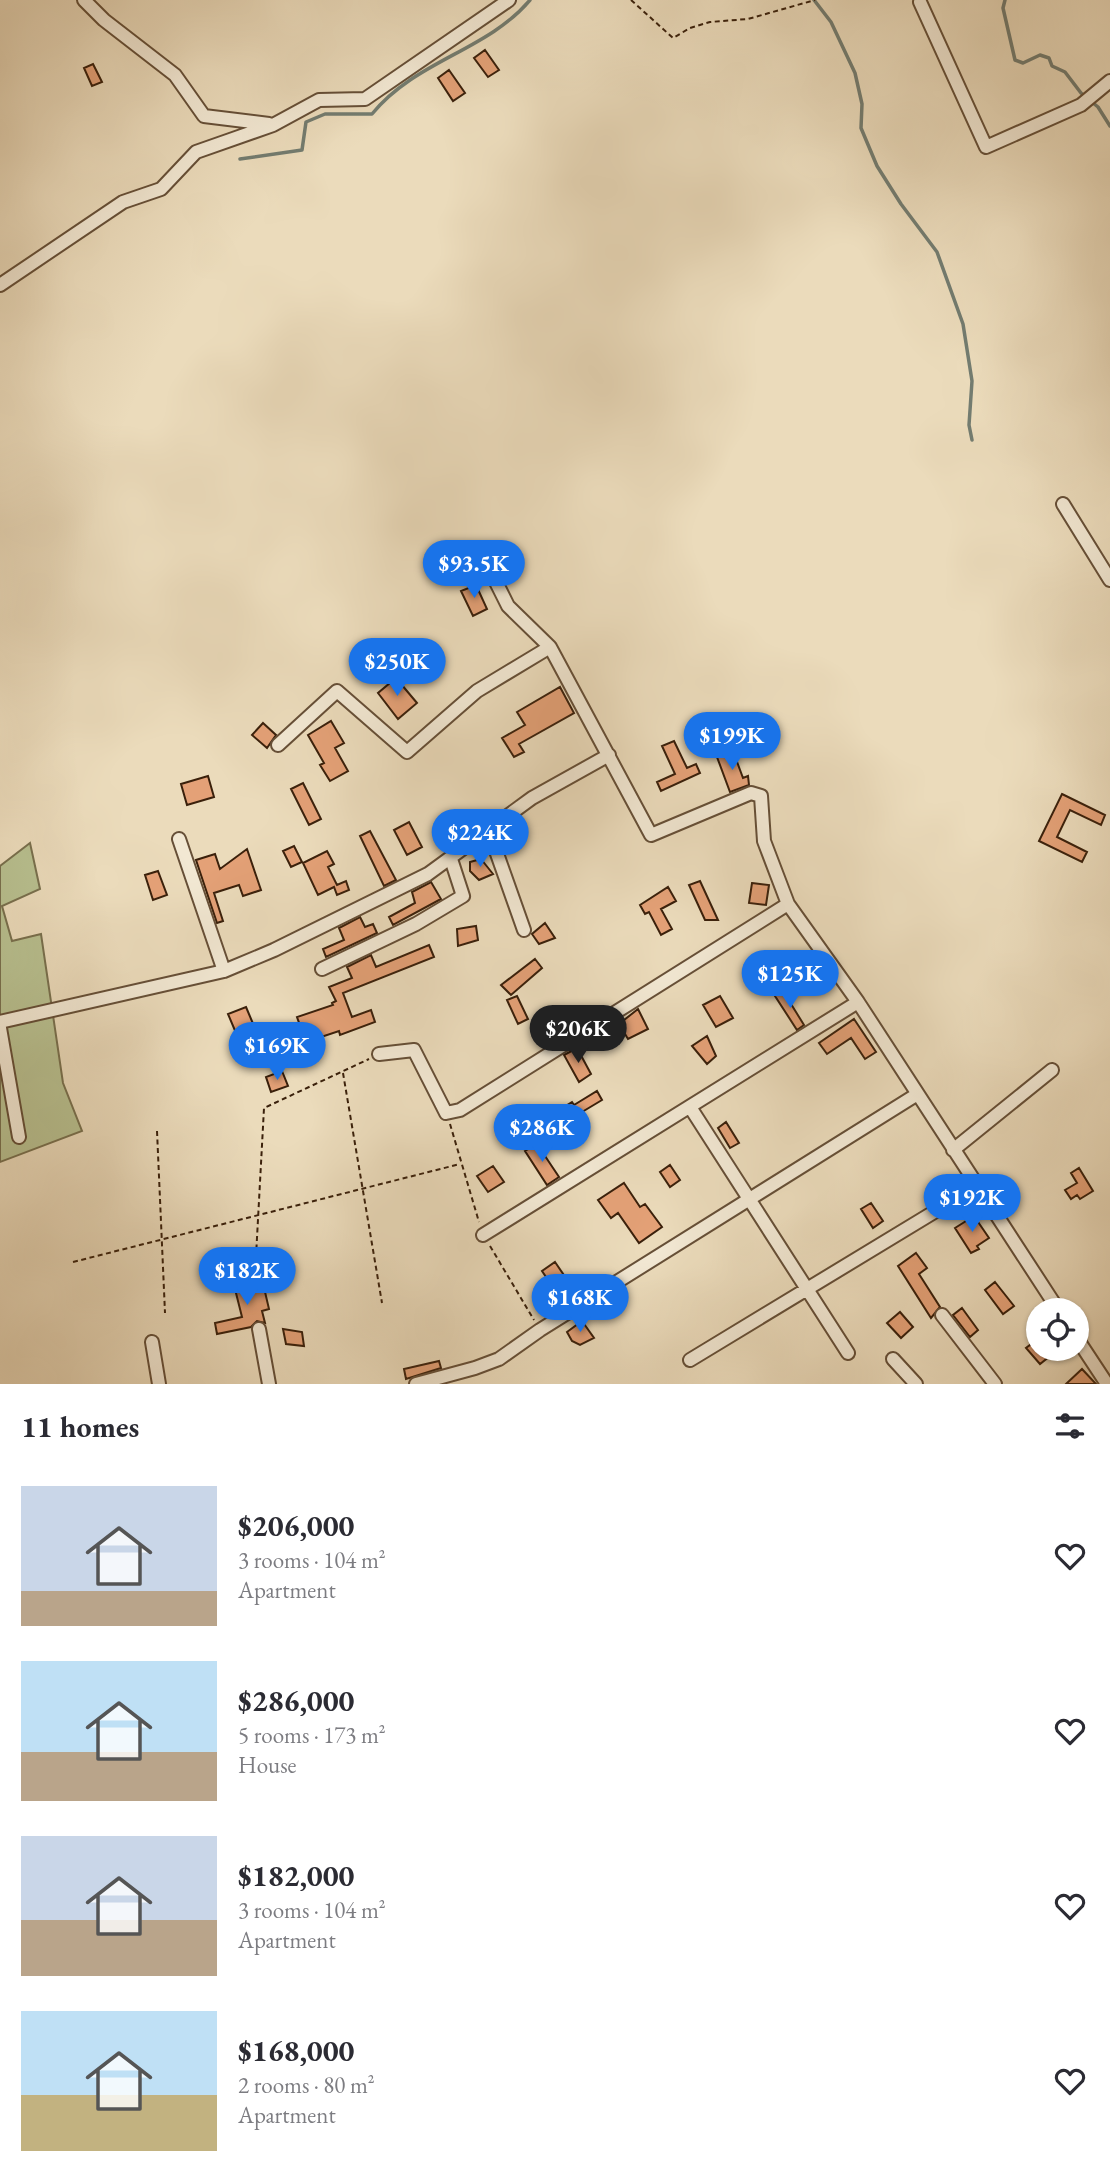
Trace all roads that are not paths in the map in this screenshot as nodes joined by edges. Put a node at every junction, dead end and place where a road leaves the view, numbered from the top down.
1 (84, 0) edge
2 (509, 0) edge
3 (920, 2) dead end
4 (1110, 81) edge
5 (273, 125) junction
6 (0, 285) edge
7 (1063, 504) dead end
8 (485, 560) dead end
9 (1110, 580) edge
10 (550, 647) junction
11 (278, 746) dead end
12 (609, 755) junction
13 (489, 831) junction
14 (179, 839) dead end
15 (452, 859) junction
16 (788, 904) junction
17 (524, 930) dead end
18 (322, 969) dead end
19 (224, 971) junction
20 (858, 1002) junction
21 (0, 1021) edge
22 (0, 1028) edge
23 (379, 1054) road end
24 (1052, 1070) dead end
25 (916, 1095) junction
26 (690, 1107) junction
27 (19, 1137) dead end
28 (953, 1150) junction
29 (977, 1185) junction
30 (750, 1199) junction
31 (483, 1235) dead end
32 (807, 1289) junction
33 (1051, 1298) edge
34 (942, 1315) dead end
35 (259, 1329) dead end
36 (152, 1342) dead end
37 (848, 1353) dead end
38 (1089, 1357) edge
39 (893, 1359) dead end
40 (690, 1360) dead end
41 (159, 1384) edge
42 (269, 1384) edge
43 (416, 1384) edge
44 (916, 1384) edge
45 (995, 1384) edge
46 (1107, 1384) edge

1 - 5 street
2 - 5 street
3 - 4 street
5 - 6 street
7 - 9 street
8 - 10 street
10 - 11 street
10 - 12 street
12 - 13 street
12 - 16 street
13 - 15 street
13 - 17 street
14 - 19 street
15 - 18 street
15 - 19 street
16 - 20 street
16 - 23 street
19 - 21 street
20 - 25 street
20 - 26 street
22 - 27 street
24 - 28 street
25 - 28 street
25 - 30 street
26 - 30 street
26 - 31 street
28 - 29 street
29 - 32 street
29 - 33 street
30 - 32 street
30 - 43 street
32 - 37 street
32 - 40 street
34 - 45 street
35 - 42 street
36 - 41 street
38 - 46 street
39 - 44 street

